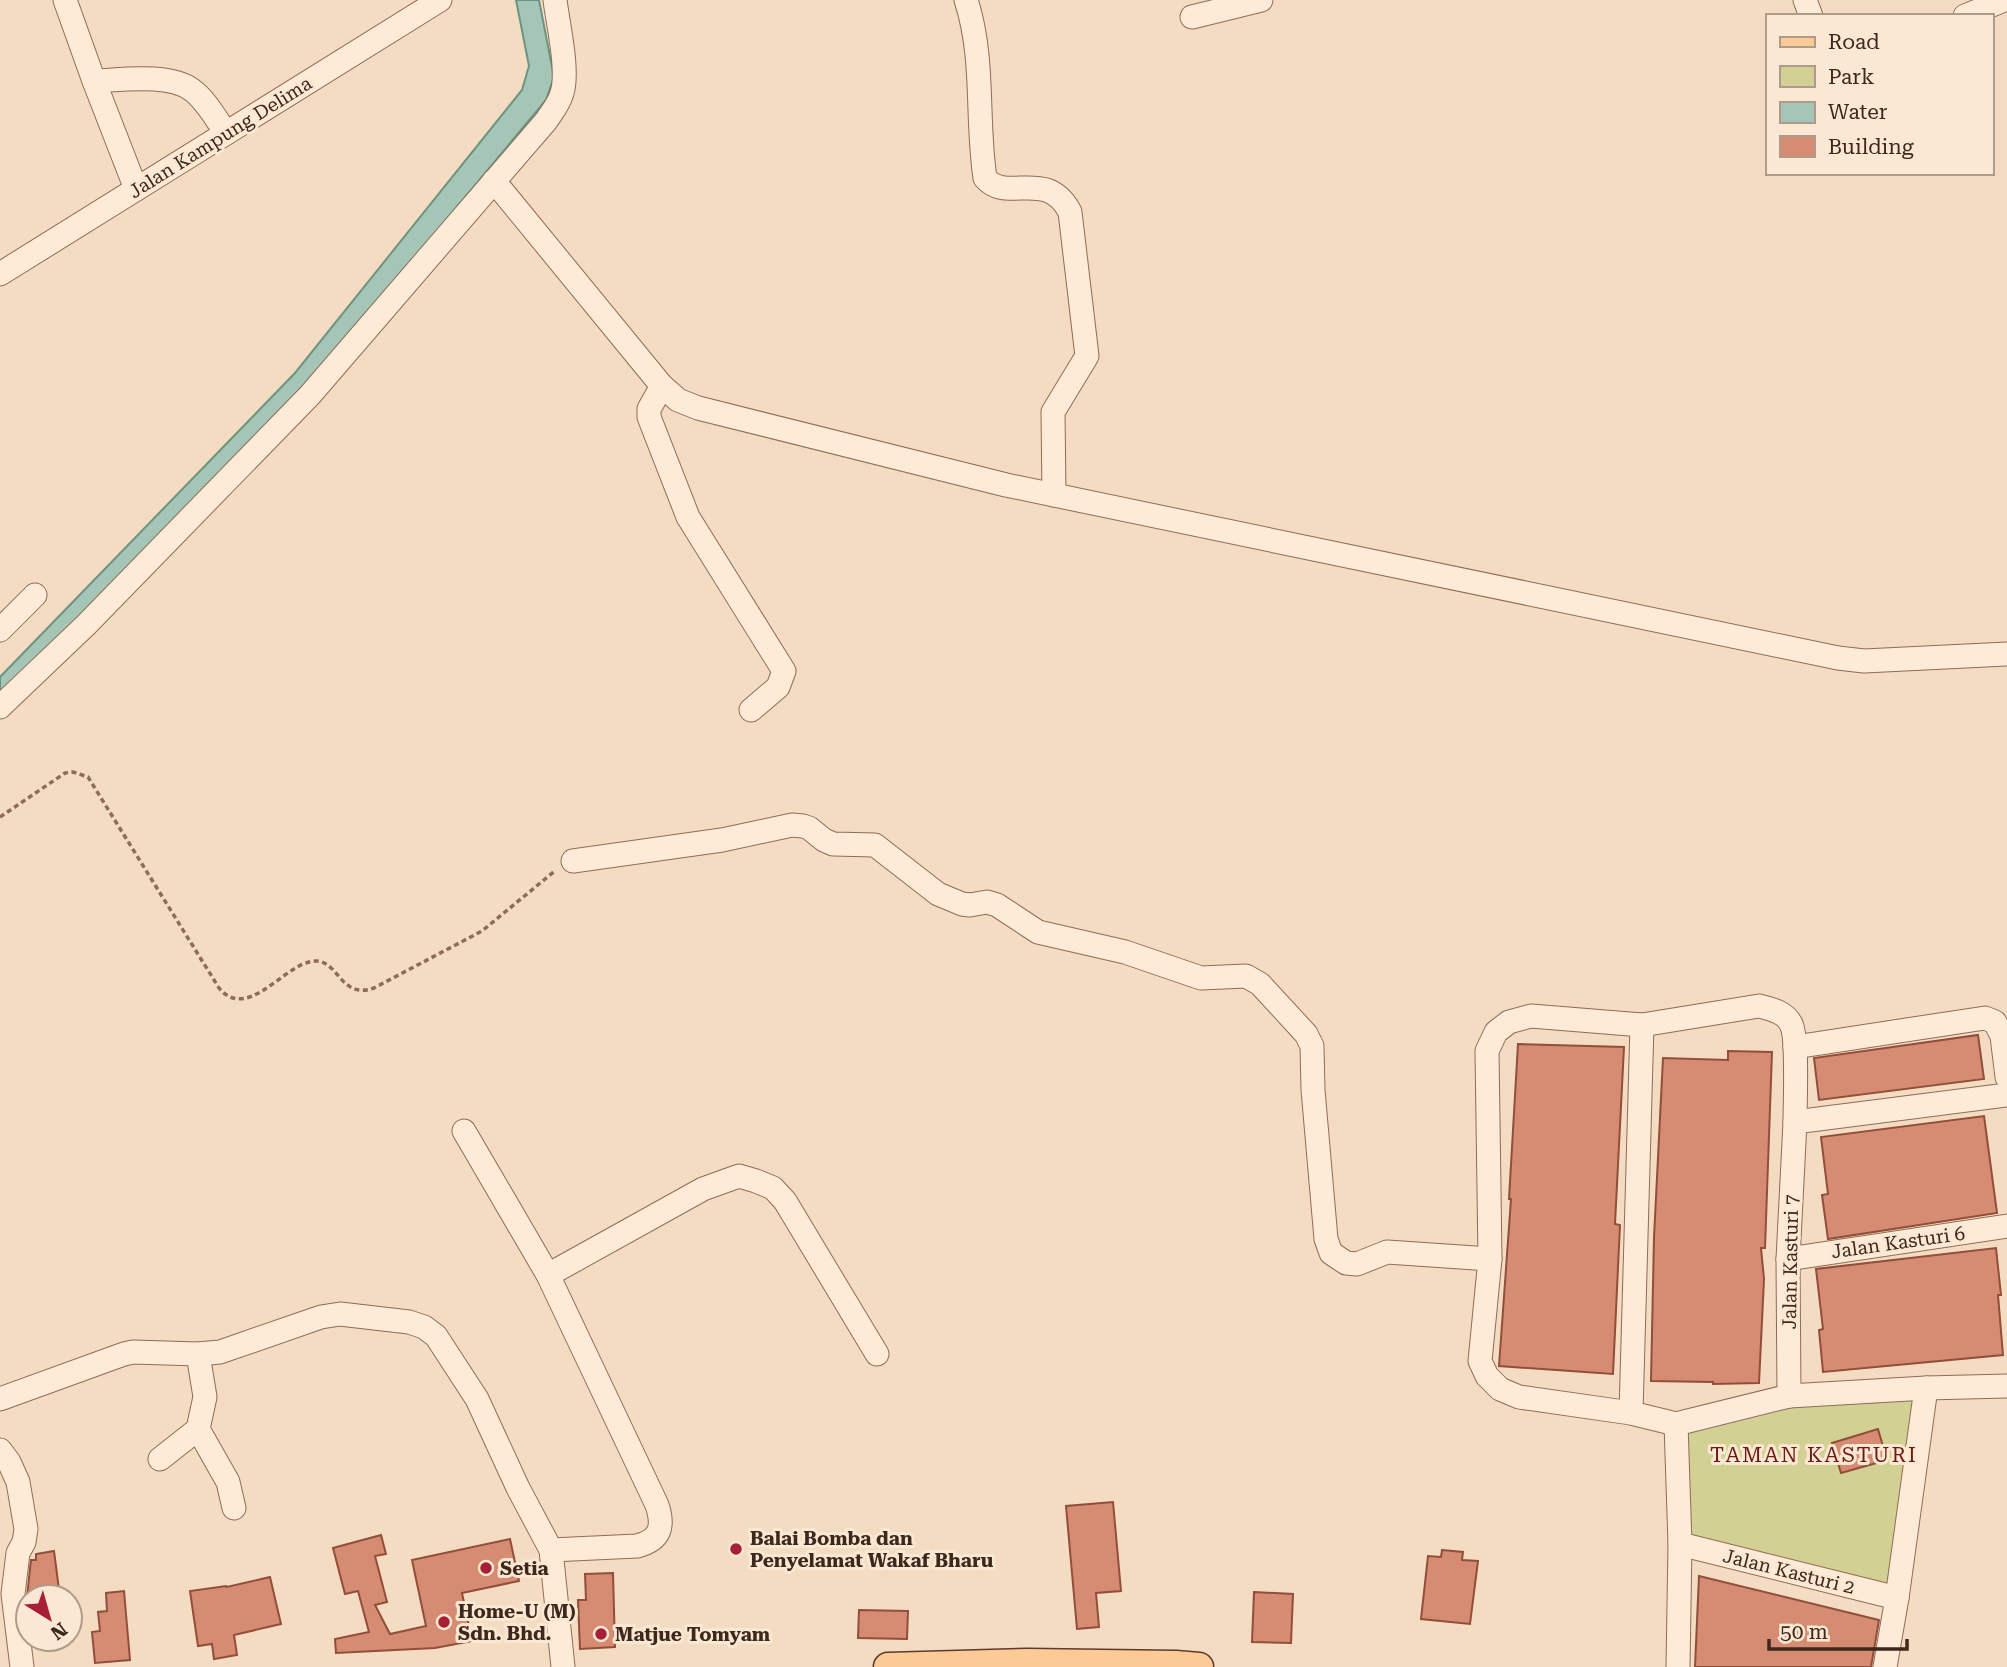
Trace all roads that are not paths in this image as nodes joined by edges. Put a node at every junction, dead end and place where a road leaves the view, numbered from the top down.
1 (65, 0) edge
2 (440, 0) edge
3 (555, 0) edge
4 (966, 0) edge
5 (1261, 0) edge
6 (2004, 0) edge
7 (406, 9) edge
8 (1970, 14) edge
9 (1192, 17) dead end
10 (94, 81) junction
11 (226, 133) junction
12 (494, 181) junction
13 (136, 189) junction
14 (3, 266) edge
15 (662, 386) junction
16 (1054, 495) junction
17 (35, 595) dead end
18 (0, 630) edge
19 (2007, 654) edge
20 (0, 707) edge
21 (751, 710) dead end
22 (573, 860) road end
23 (1642, 1025) junction
24 (1795, 1047) junction
25 (2007, 1076) edge
26 (2007, 1095) edge
27 (1795, 1122) junction
28 (464, 1131) dead end
29 (2007, 1226) edge
30 (1788, 1258) junction
31 (1490, 1259) junction
32 (548, 1275) junction
33 (198, 1354) junction
34 (877, 1354) dead end
35 (2007, 1386) edge
36 (1926, 1388) junction
37 (1789, 1396) junction
38 (0, 1399) edge
39 (1630, 1413) junction
40 (1676, 1424) junction
41 (198, 1429) junction
42 (0, 1450) edge
43 (160, 1459) dead end
44 (234, 1508) dead end
45 (1680, 1544) junction
46 (551, 1550) junction
47 (1898, 1598) junction
48 (22, 1667) edge
49 (563, 1667) edge
50 (888, 1667) edge
51 (1199, 1667) edge
52 (1678, 1667) edge
53 (1885, 1667) edge

1 - 10 street
2 - 7 street, Jalan Kampung Delima
3 - 12 street
4 - 16 street
5 - 9 street
6 - 8 street
7 - 11 street, Jalan Kampung Delima
10 - 11 street
10 - 13 street
11 - 13 street, Jalan Kampung Delima
12 - 15 street
12 - 20 street
13 - 14 street, Jalan Kampung Delima
15 - 16 street
15 - 21 street
16 - 19 street
17 - 18 street
22 - 31 street
23 - 24 street
23 - 31 street
23 - 39 street
24 - 25 street
24 - 27 street, Jalan Kasturi 7
26 - 27 street
27 - 30 street, Jalan Kasturi 7
28 - 32 street
29 - 30 street, Jalan Kasturi 6
30 - 37 street, Jalan Kasturi 7
31 - 39 street
32 - 34 street
32 - 46 street
33 - 38 street
33 - 41 street
33 - 46 street
35 - 36 street
36 - 37 street
36 - 47 street
37 - 40 street
39 - 40 street
40 - 45 street
41 - 43 street
41 - 44 street
42 - 48 street
45 - 47 street, Jalan Kasturi 2
45 - 52 street
46 - 49 street
47 - 53 street
50 - 51 main road

